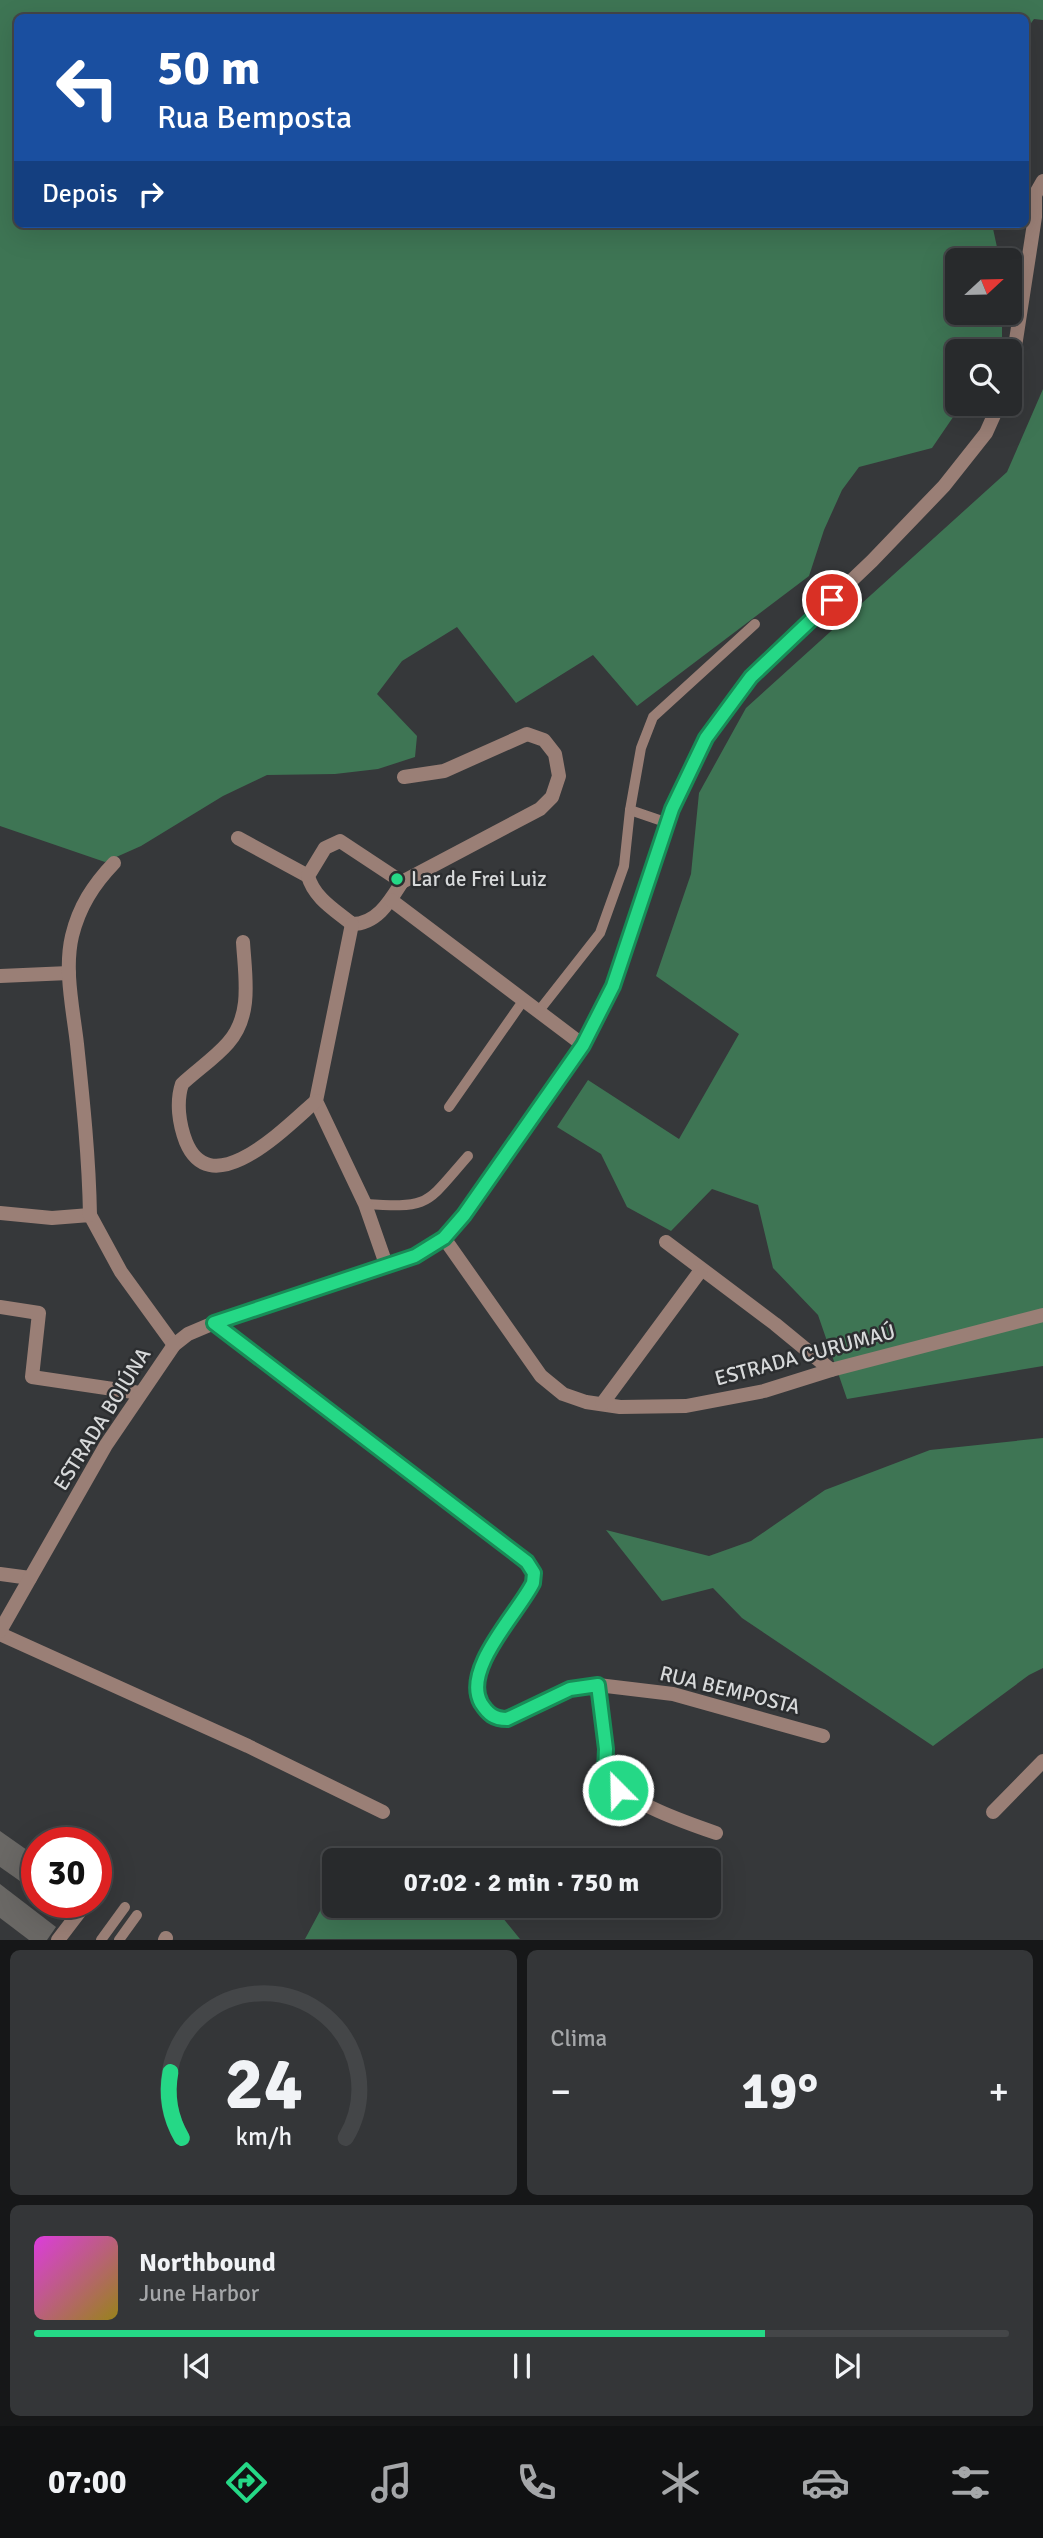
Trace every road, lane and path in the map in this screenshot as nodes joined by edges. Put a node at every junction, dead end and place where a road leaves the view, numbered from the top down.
1 (1043, 181) edge
2 (1016, 339) edge
3 (994, 416) edge
4 (755, 624) dead end
5 (404, 777) dead end
6 (630, 810) junction
7 (668, 822) junction
8 (238, 838) dead end
9 (114, 863) dead end
10 (308, 876) junction
11 (402, 882) junction
12 (391, 900) junction
13 (352, 924) junction
14 (243, 942) dead end
15 (69, 973) junction
16 (0, 975) edge
17 (523, 1001) junction
18 (538, 1013) junction
19 (583, 1045) junction
20 (316, 1101) junction
21 (449, 1107) dead end
22 (468, 1156) dead end
23 (365, 1204) junction
24 (0, 1213) edge
25 (90, 1215) junction
26 (444, 1238) junction
27 (666, 1242) dead end
28 (387, 1267) junction
29 (701, 1270) junction
30 (0, 1307) edge
31 (1043, 1315) edge
32 (214, 1323) junction
33 (174, 1345) junction
34 (831, 1370) junction
35 (140, 1393) junction
36 (602, 1404) junction
37 (0, 1574) edge
38 (30, 1578) junction
39 (0, 1633) edge
40 (598, 1685) junction
41 (823, 1736) dead end
42 (1043, 1761) edge
43 (383, 1812) dead end
44 (993, 1812) dead end
45 (716, 1833) dead end
46 (125, 1907) dead end
47 (137, 1915) dead end
48 (75, 1918) edge
49 (58, 1940) edge
50 (102, 1940) edge
51 (119, 1940) edge

1 - 2 street
3 - 7 street, ESTRADA BOIÚNA
4 - 6 lane
5 - 11 street
6 - 7 lane
6 - 18 lane
7 - 19 street, ESTRADA BOIÚNA
8 - 10 street
9 - 15 street
10 - 11 street
10 - 13 street
11 - 12 street
12 - 13 street
12 - 17 street
13 - 20 street
14 - 20 street
15 - 16 street
15 - 25 street
17 - 18 street
17 - 21 lane
18 - 19 street
19 - 26 street, ESTRADA BOIÚNA
20 - 23 street
22 - 23 lane
23 - 28 street
24 - 25 street
25 - 33 street
26 - 28 street, ESTRADA BOIÚNA
26 - 36 street, ESTRADA CURUMAÚ
27 - 29 street
28 - 32 street, ESTRADA BOIÚNA
29 - 34 street
29 - 36 street
30 - 35 street
31 - 34 street, ESTRADA CURUMAÚ
32 - 33 street, ESTRADA BOIÚNA
32 - 40 street, RUA BEMPOSTA
33 - 35 street, ESTRADA BOIÚNA
34 - 36 street, ESTRADA CURUMAÚ
35 - 38 street, ESTRADA BOIÚNA
37 - 38 street
38 - 39 street, ESTRADA BOIÚNA
39 - 43 street
40 - 41 street, RUA BEMPOSTA
40 - 45 street
42 - 44 street
46 - 50 lane
47 - 51 lane
48 - 49 street

